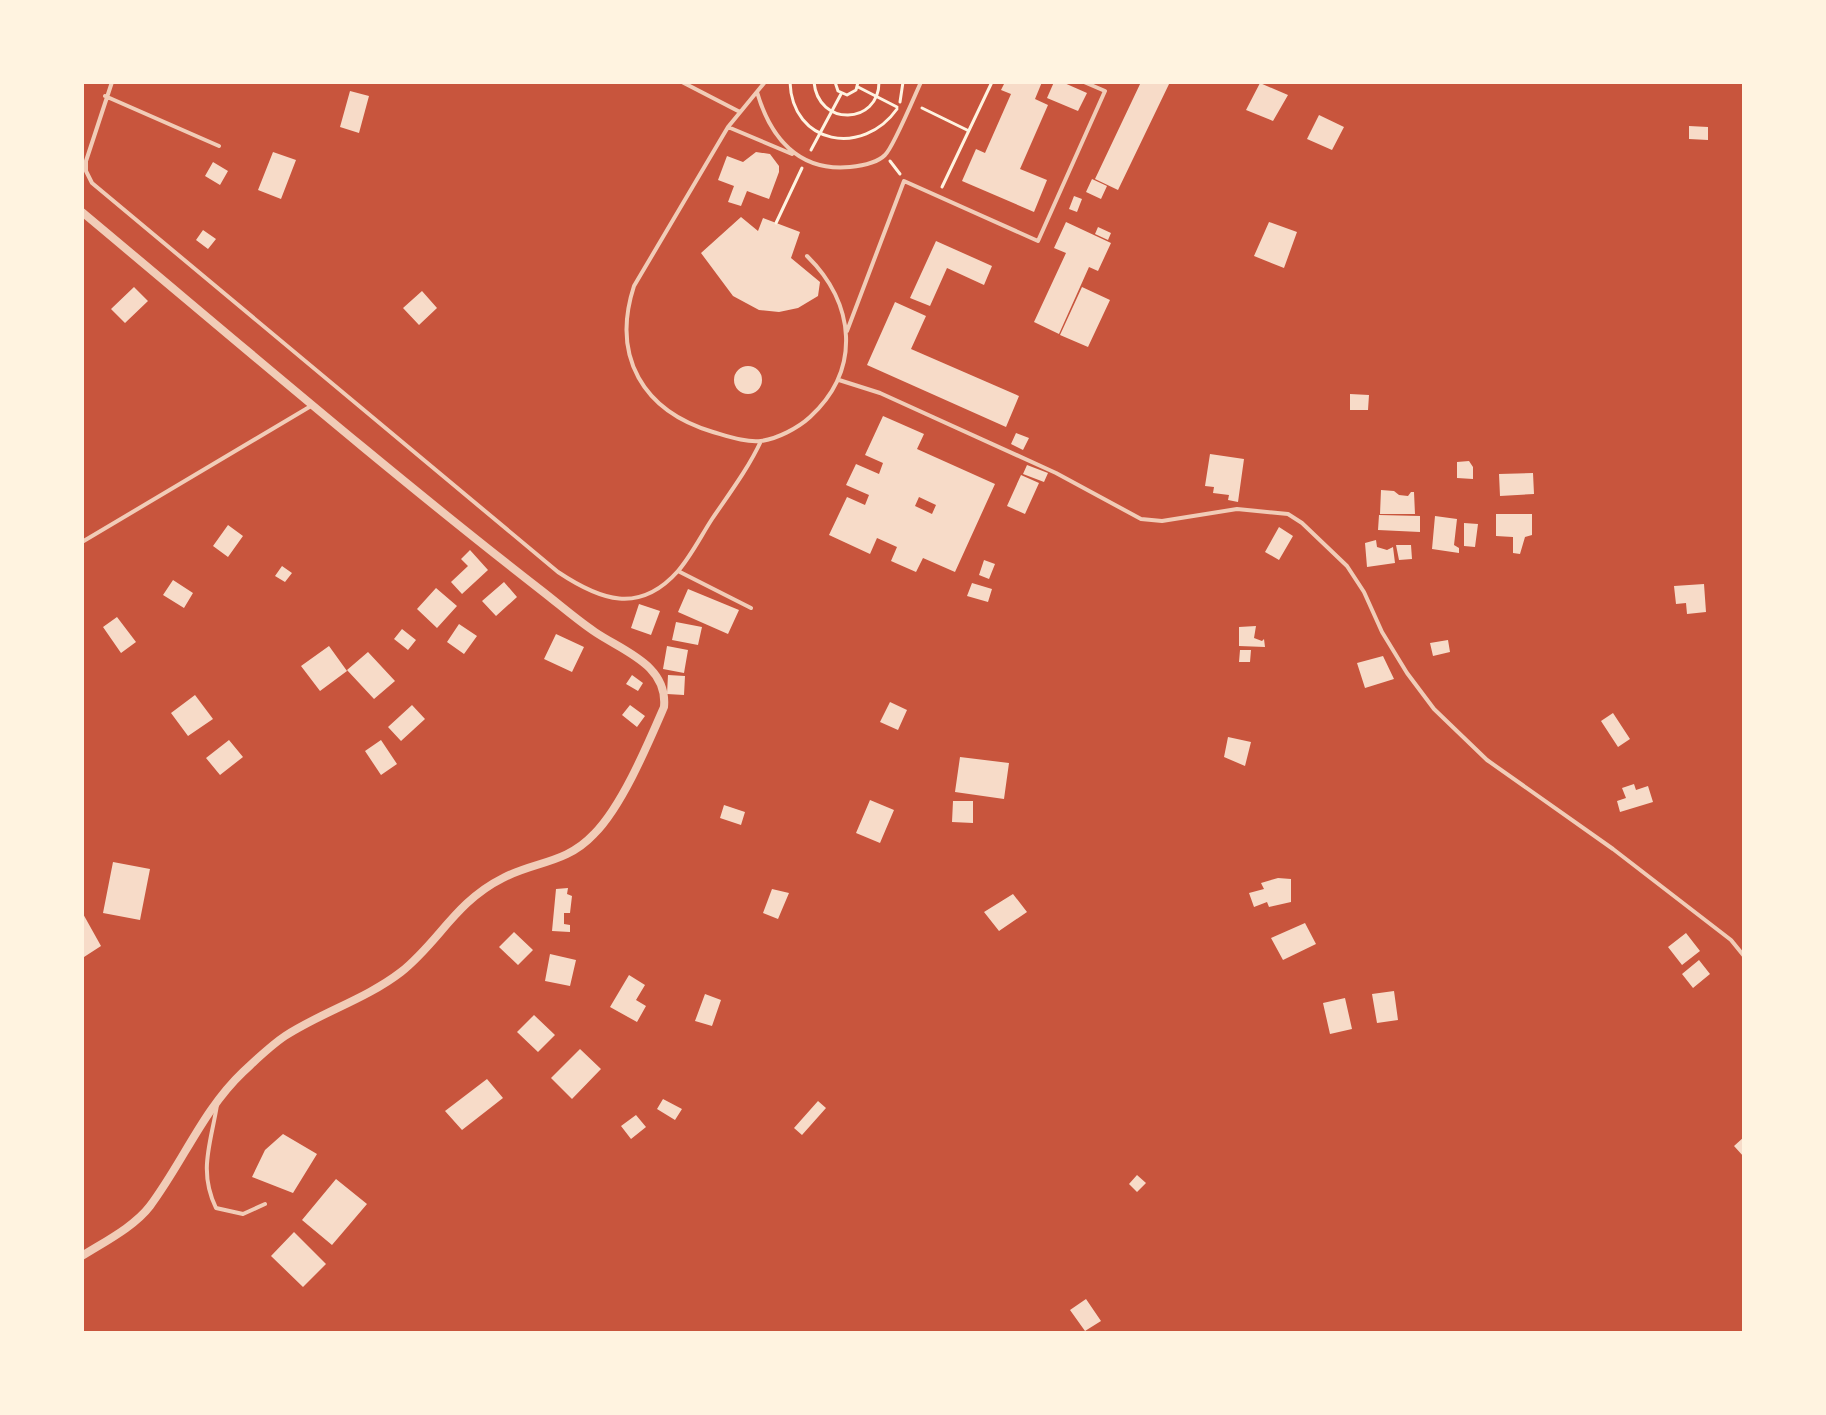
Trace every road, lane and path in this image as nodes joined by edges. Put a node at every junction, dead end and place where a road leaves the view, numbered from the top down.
1 (112, 82) edge
2 (682, 82) edge
3 (765, 82) edge
4 (790, 82) edge
5 (814, 82) edge
6 (835, 82) edge
7 (879, 82) edge
8 (903, 82) edge
9 (921, 82) edge
10 (992, 82) edge
11 (1084, 82) edge
12 (858, 85) edge
13 (757, 92) junction
14 (841, 94) junction
15 (105, 96) junction
16 (876, 96) junction
17 (911, 103) junction
18 (898, 107) junction
19 (740, 112) junction
20 (832, 112) junction
21 (907, 112) junction
22 (728, 127) junction
23 (967, 130) junction
24 (820, 133) junction
25 (219, 146) dead end
26 (886, 155) junction
27 (806, 160) junction
28 (904, 181) junction
29 (937, 196) junction
30 (82, 212) edge
31 (776, 223) dead end
32 (807, 256) dead end
33 (846, 332) junction
34 (839, 380) junction
35 (313, 404) junction
36 (761, 441) junction
37 (82, 542) edge
38 (678, 571) junction
39 (751, 608) dead end
40 (1744, 956) edge
41 (218, 1098) junction
42 (265, 1204) dead end
43 (82, 1256) edge

1 - 15 lane
2 - 19 lane
3 - 13 lane
4 - 24 path
5 - 20 path
6 - 14 path
7 - 16 path
8 - 18 path
9 - 17 lane
10 - 23 path
11 - 29 lane
12 - 14 path
12 - 16 path
13 - 19 lane
13 - 27 lane
14 - 20 path
15 - 25 lane
15 - 38 lane
16 - 18 path
16 - 20 path
17 - 21 lane
17 - 23 path
18 - 21 path
18 - 24 path
19 - 22 lane
20 - 24 path
21 - 26 lane
22 - 27 lane
22 - 36 lane
23 - 29 path
24 - 27 path
26 - 27 lane
26 - 28 path
27 - 31 path
28 - 29 lane
28 - 33 lane
30 - 35 street
32 - 33 lane
33 - 34 lane
34 - 36 lane
34 - 40 lane
35 - 37 lane
35 - 41 street
36 - 38 lane
38 - 39 lane
41 - 42 lane
41 - 43 street

